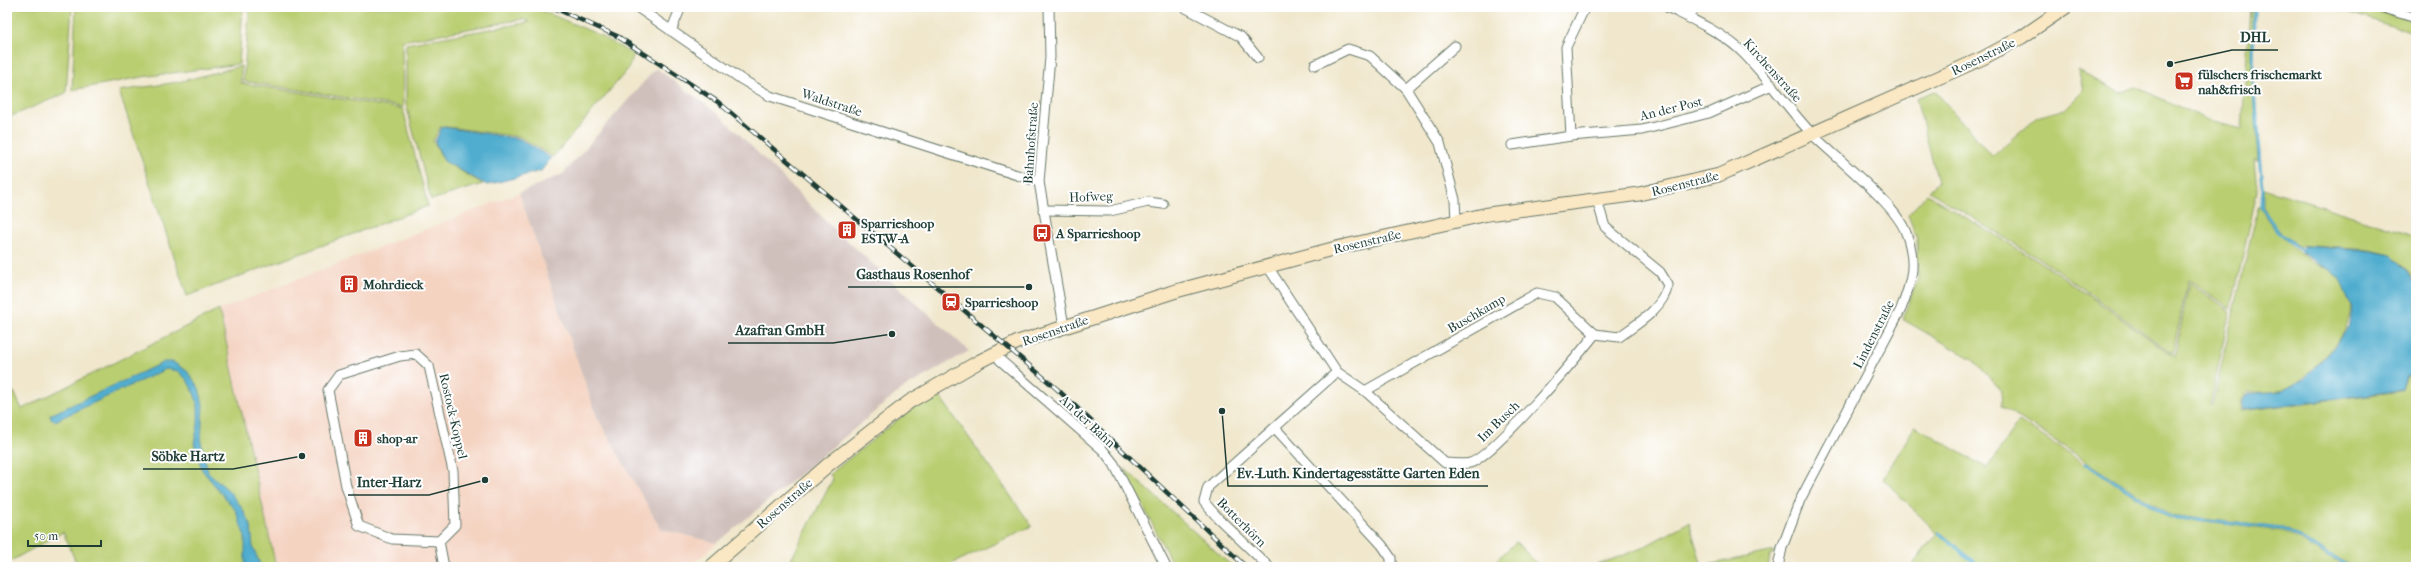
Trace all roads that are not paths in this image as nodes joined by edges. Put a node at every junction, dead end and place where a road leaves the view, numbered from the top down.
1 (637, 7) edge
2 (681, 7) edge
3 (1049, 7) edge
4 (1184, 7) edge
5 (1585, 7) edge
6 (1667, 7) edge
7 (1695, 7) edge
8 (2066, 7) edge
9 (2380, 7) edge
10 (1689, 18) junction
11 (2416, 18) edge
12 (671, 31) junction
13 (1455, 46) dead end
14 (1258, 58) dead end
15 (1315, 65) dead end
16 (1772, 85) junction
17 (1406, 88) junction
18 (1812, 134) junction
19 (1571, 136) junction
20 (1512, 145) dead end
21 (1039, 182) junction
22 (1597, 200) junction
23 (1163, 204) dead end
24 (1043, 210) junction
25 (1456, 220) junction
26 (1268, 267) junction
27 (1064, 326) junction
28 (1595, 334) junction
29 (995, 353) junction
30 (1337, 372) junction
31 (1365, 391) junction
32 (1275, 428) junction
33 (439, 541) junction
34 (444, 567) edge
35 (712, 567) edge
36 (1166, 567) edge
37 (1269, 567) edge
38 (1391, 567) edge
39 (1778, 567) edge

1 - 12 street, Waldstraße
2 - 12 street
3 - 21 street, Bahnhofstraße
4 - 14 street
5 - 19 street
6 - 10 street, Kirchenstraße
7 - 10 street
8 - 18 main road, Rosenstraße
9 - 11 street
10 - 16 street, Kirchenstraße
12 - 21 street, Waldstraße
13 - 17 street
15 - 17 street
16 - 18 street, Kirchenstraße
16 - 19 street, An der Post
17 - 25 street
18 - 22 main road, Rosenstraße
18 - 39 street, Lindenstraße
19 - 20 street, An der Post
21 - 24 street, Bahnhofstraße
22 - 25 main road, Rosenstraße
22 - 28 street
23 - 24 street, Hofweg
24 - 27 street, Bahnhofstraße
25 - 26 main road, Rosenstraße
26 - 27 main road, Rosenstraße
26 - 30 street, Im Busch
27 - 29 main road, Rosenstraße
28 - 31 street, Buschkamp
28 - 31 street, Im Busch
29 - 35 main road, Rosenstraße
29 - 36 street, An der Bahn
30 - 31 street, Im Busch
30 - 32 street, Botterhörn
32 - 37 street, Botterhörn
32 - 38 street
33 - 33 street, Rostock-Koppel
33 - 34 street

